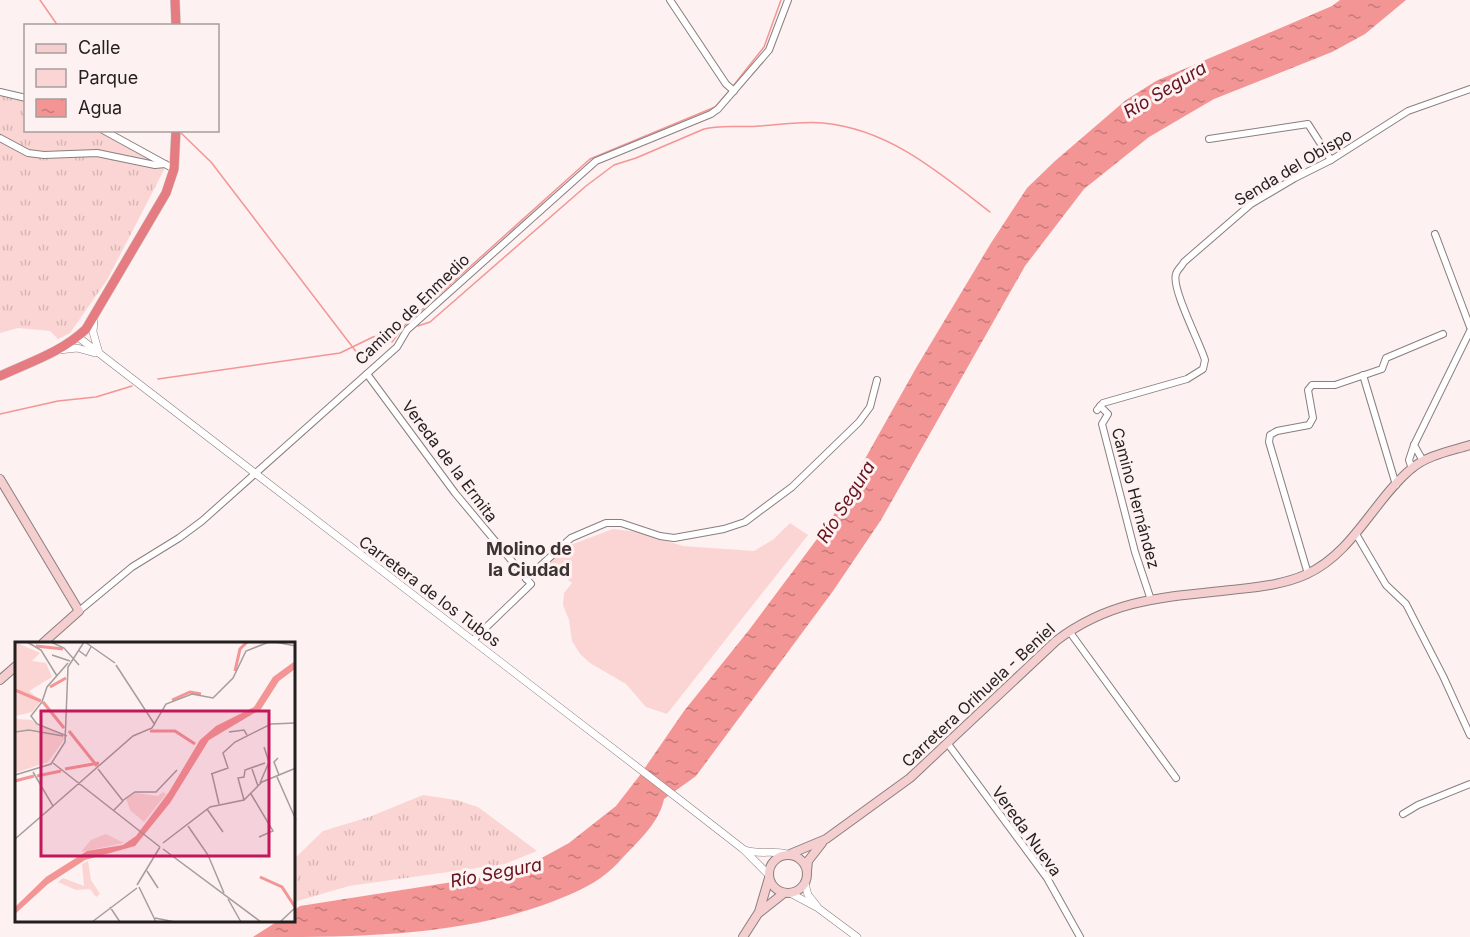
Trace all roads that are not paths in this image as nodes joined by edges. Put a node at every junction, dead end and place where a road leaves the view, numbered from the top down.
1 (175, 0) edge
2 (670, 0) edge
3 (788, 0) edge
4 (176, 24) edge
5 (1470, 88) edge
6 (0, 92) edge
7 (734, 92) junction
8 (24, 98) edge
9 (108, 132) edge
10 (176, 132) edge
11 (0, 138) edge
12 (1209, 139) dead end
13 (1331, 160) junction
14 (169, 167) junction
15 (1436, 234) dead end
16 (94, 316) junction
17 (1470, 327) edge
18 (1470, 331) edge
19 (1443, 334) dead end
20 (78, 337) junction
21 (58, 350) junction
22 (100, 355) junction
23 (367, 374) junction
24 (1363, 375) junction
25 (0, 376) edge
26 (877, 380) dead end
27 (1098, 408) joint
28 (1470, 445) edge
29 (1414, 446) junction
30 (1423, 461) junction
31 (1412, 468) junction
32 (256, 475) junction
33 (0, 479) edge
34 (1396, 485) junction
35 (1356, 534) junction
36 (1308, 574) junction
37 (526, 579) junction
38 (1151, 600) junction
39 (79, 611) junction
40 (1069, 631) junction
41 (472, 640) junction
42 (44, 642) edge
43 (15, 667) edge
44 (0, 680) edge
45 (1470, 735) edge
46 (948, 744) junction
47 (1176, 778) dead end
48 (1470, 784) edge
49 (1403, 814) dead end
50 (826, 838) junction
51 (743, 849) junction
52 (789, 854) junction
53 (807, 871) junction
54 (769, 876) junction
55 (805, 884) junction
56 (787, 893) junction
57 (818, 908) junction
58 (759, 912) junction
59 (743, 937) edge
60 (857, 937) edge
61 (1080, 937) edge

1 - 4 highway
2 - 7 street
3 - 7 street, Camino de Enmedio
5 - 13 street, Senda del Obispo
6 - 8 street
7 - 23 street, Camino de Enmedio
9 - 14 street
10 - 14 highway
11 - 14 street
12 - 13 street
13 - 27 street, Senda del Obispo
14 - 16 highway
15 - 17 street
16 - 20 highway
16 - 22 street
18 - 29 street
19 - 24 street
20 - 21 highway
20 - 22 street, Carretera de los Tubos
21 - 22 street, Carretera de los Tubos
21 - 25 highway
22 - 32 street, Carretera de los Tubos
23 - 32 street, Camino de Enmedio
23 - 37 street, Vereda de la Ermita
24 - 34 street
24 - 36 street
26 - 37 street
27 - 38 street, Camino Hernández
28 - 30 main road, Carretera Orihuela - Beniel
29 - 30 street
29 - 31 street
30 - 31 main road, Carretera Orihuela - Beniel
31 - 34 main road, Carretera Orihuela - Beniel
32 - 39 street, Camino de Enmedio
32 - 41 street, Carretera de los Tubos
33 - 39 main road
34 - 35 main road, Carretera Orihuela - Beniel
35 - 36 main road, Carretera Orihuela - Beniel
35 - 45 street
36 - 38 main road, Carretera Orihuela - Beniel
37 - 41 street
38 - 40 main road, Carretera Orihuela - Beniel
39 - 42 main road, Camino de Enmedio
40 - 46 main road, Carretera Orihuela - Beniel
40 - 47 street
41 - 51 street, Carretera de los Tubos
43 - 44 main road
46 - 50 main road, Carretera Orihuela - Beniel
46 - 61 street, Vereda Nueva
48 - 49 street
50 - 52 main road, Carretera Orihuela - Beniel
50 - 53 main road, Carretera Orihuela - Beniel
51 - 52 street
51 - 54 street, Carretera de los Tubos
52 - 53 main road
52 - 54 main road
53 - 55 main road
54 - 56 main road
54 - 58 main road
55 - 56 main road
55 - 57 street
56 - 57 street
56 - 58 main road
57 - 60 street
58 - 59 main road

